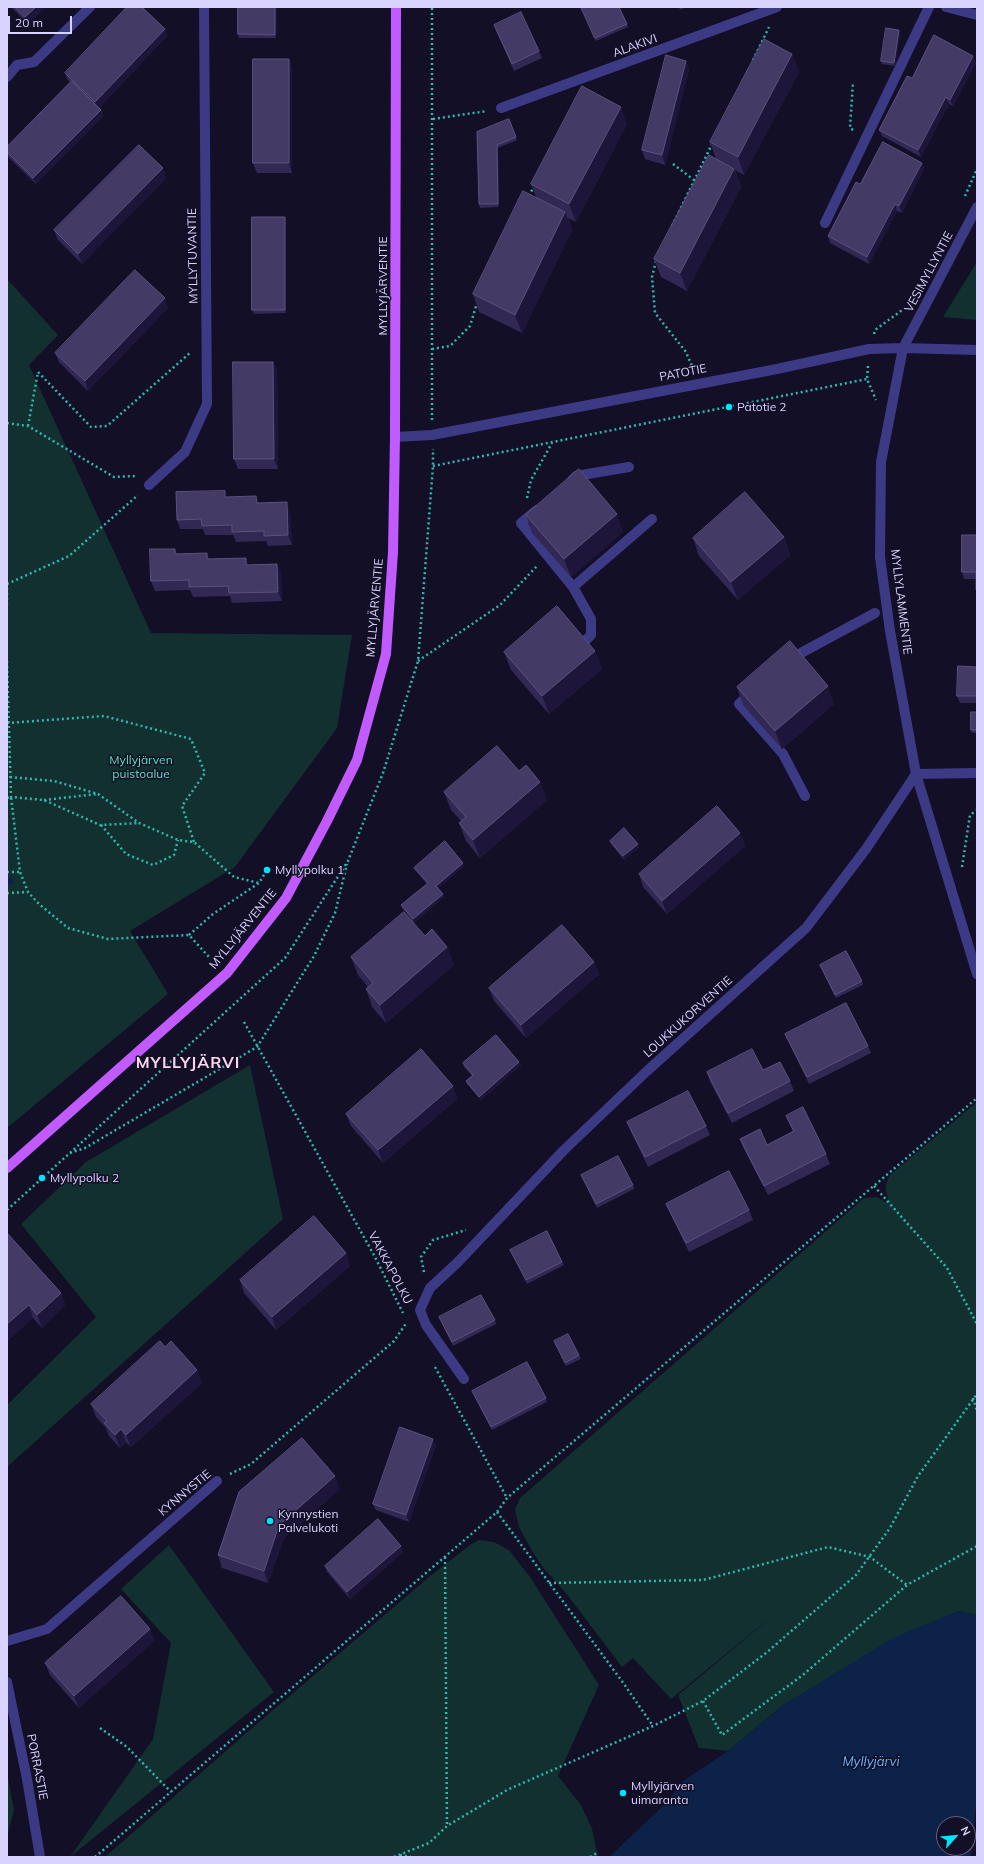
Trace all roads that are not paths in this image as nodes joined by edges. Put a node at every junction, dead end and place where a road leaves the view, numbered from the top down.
1 (90, 7) edge
2 (204, 7) edge
3 (396, 7) edge
4 (777, 7) edge
5 (929, 7) edge
6 (946, 7) edge
7 (977, 15) edge
8 (7, 77) edge
9 (501, 108) road end
10 (977, 207) edge
11 (825, 223) dead end
12 (903, 348) junction
13 (977, 350) edge
14 (395, 436) junction
15 (629, 467) dead end
16 (149, 485) road end
17 (565, 485) edge
18 (543, 504) edge
19 (652, 519) dead end
20 (573, 587) junction
21 (875, 613) dead end
22 (583, 643) edge
23 (780, 667) edge
24 (763, 683) edge
25 (977, 773) edge
26 (916, 774) junction
27 (805, 796) dead end
28 (977, 974) edge
29 (7, 1168) edge
30 (464, 1380) dead end
31 (217, 1481) road end
32 (7, 1641) edge
33 (7, 1682) edge
34 (40, 1857) edge

1 - 8 street
2 - 16 street, MYLLYTUVANTIE
3 - 14 main road, MYLLYJÄRVENTIE
4 - 9 street, ALAKIVI
5 - 11 street
6 - 7 street
10 - 12 street, VESIMYLLYNTIE
12 - 13 street, PATOTIE
12 - 14 street, PATOTIE
12 - 26 street, MYLLYLAMMENTIE
14 - 29 main road, MYLLYJÄRVENTIE
15 - 17 street
18 - 20 street
19 - 20 street
20 - 22 street
21 - 23 street
24 - 27 street
25 - 26 street
26 - 28 street, MYLLYLAMMENTIE
26 - 30 street, LOUKKUKORVENTIE
31 - 32 street, KYNNYSTIE
33 - 34 street, PORRASTIE

